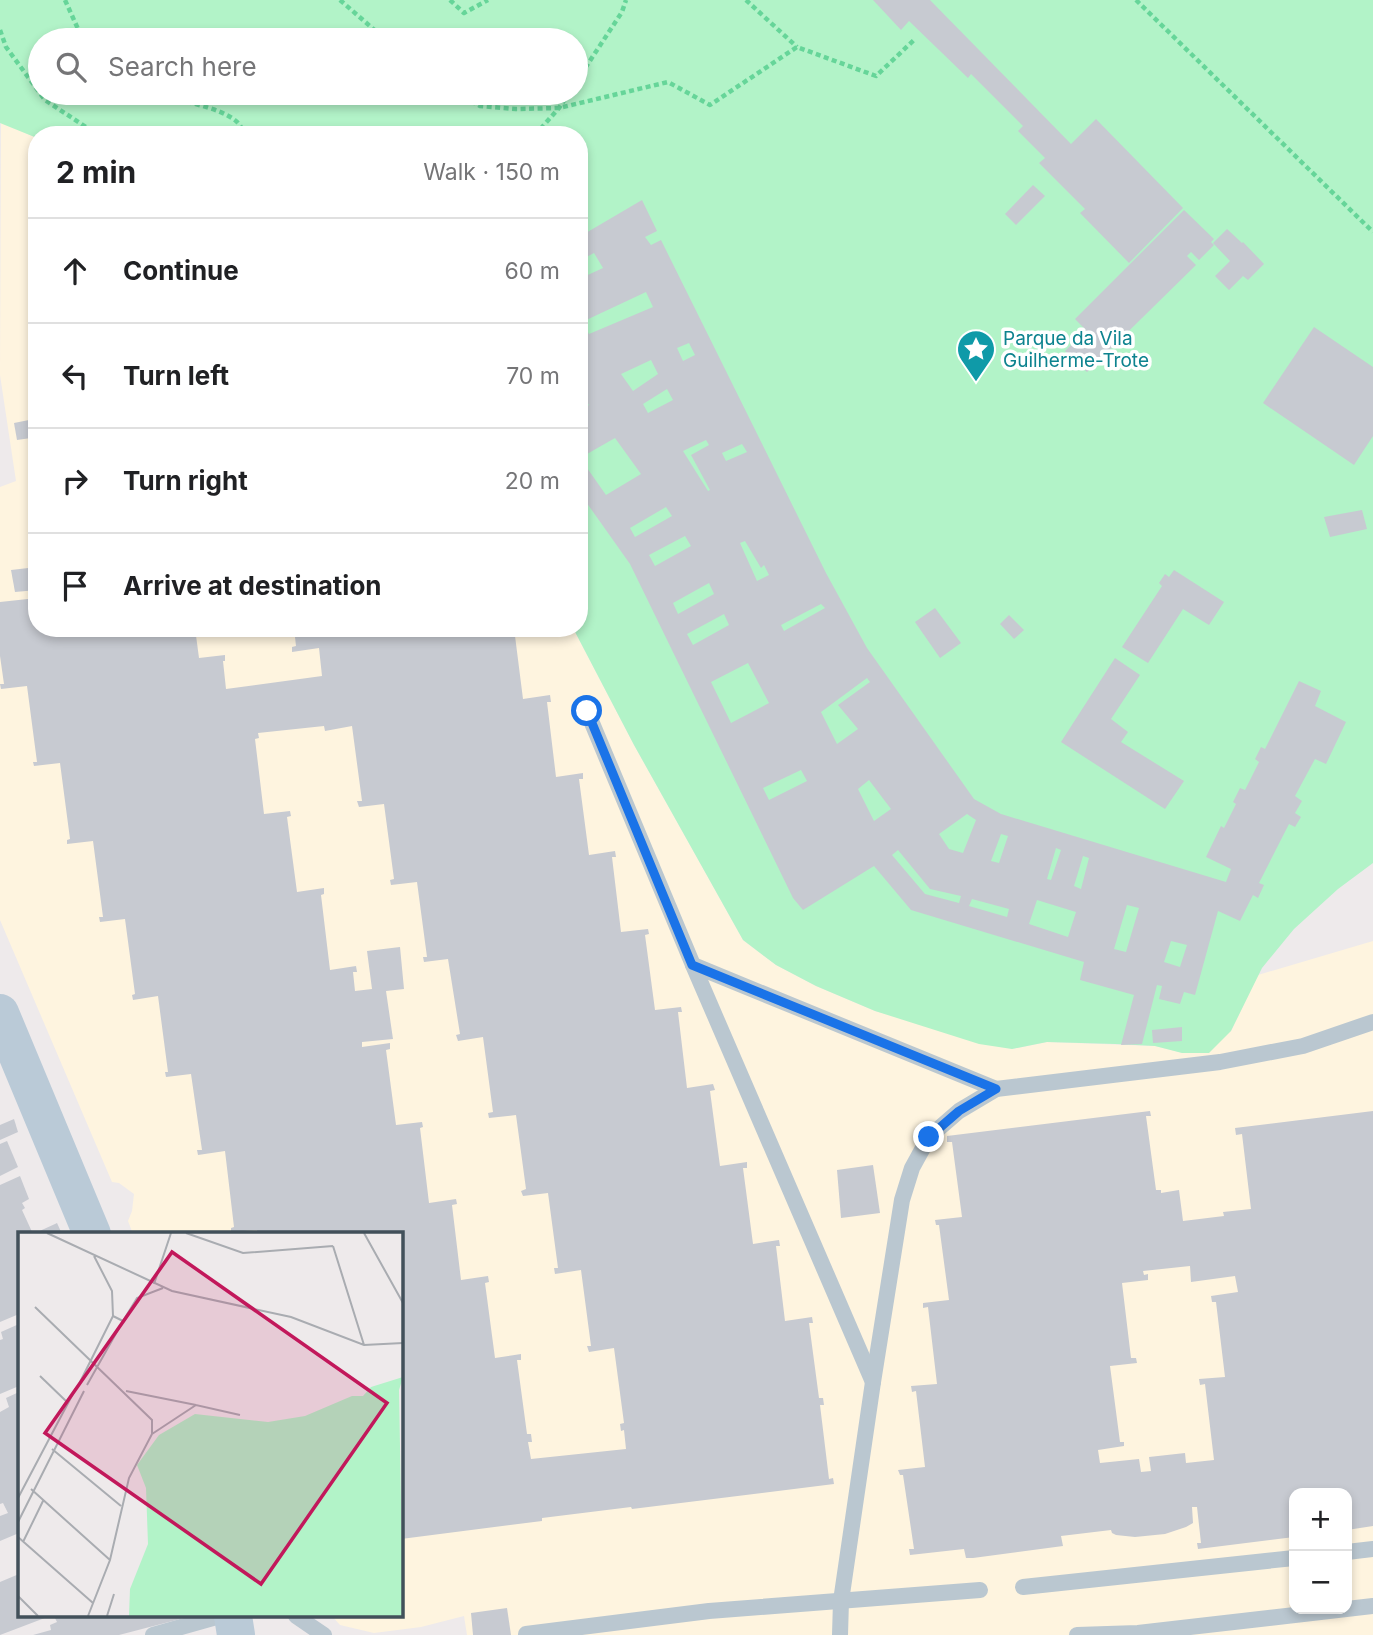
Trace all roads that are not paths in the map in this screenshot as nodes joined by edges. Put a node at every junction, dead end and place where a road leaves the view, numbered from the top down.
1 (587, 711) dead end
2 (692, 965) junction
3 (0, 1013) edge
4 (1373, 1023) edge
5 (996, 1089) junction
6 (91, 1232) edge
7 (873, 1382) junction
8 (1373, 1549) edge
9 (1352, 1551) edge
10 (1289, 1559) edge
11 (1023, 1587) dead end
12 (980, 1590) dead end
13 (841, 1601) junction
14 (1373, 1606) edge
15 (213, 1618) edge
16 (299, 1618) edge
17 (1138, 1634) edge
18 (153, 1635) edge
19 (324, 1635) edge
20 (523, 1635) edge
21 (840, 1635) edge
22 (1077, 1635) edge

1 - 2 lane
2 - 5 lane
2 - 7 lane
3 - 6 main road
4 - 5 lane
5 - 7 lane
7 - 13 lane
8 - 9 lane
10 - 11 lane
12 - 13 lane
13 - 20 lane
13 - 21 lane
14 - 17 lane
15 - 18 lane
16 - 19 lane
17 - 22 lane

